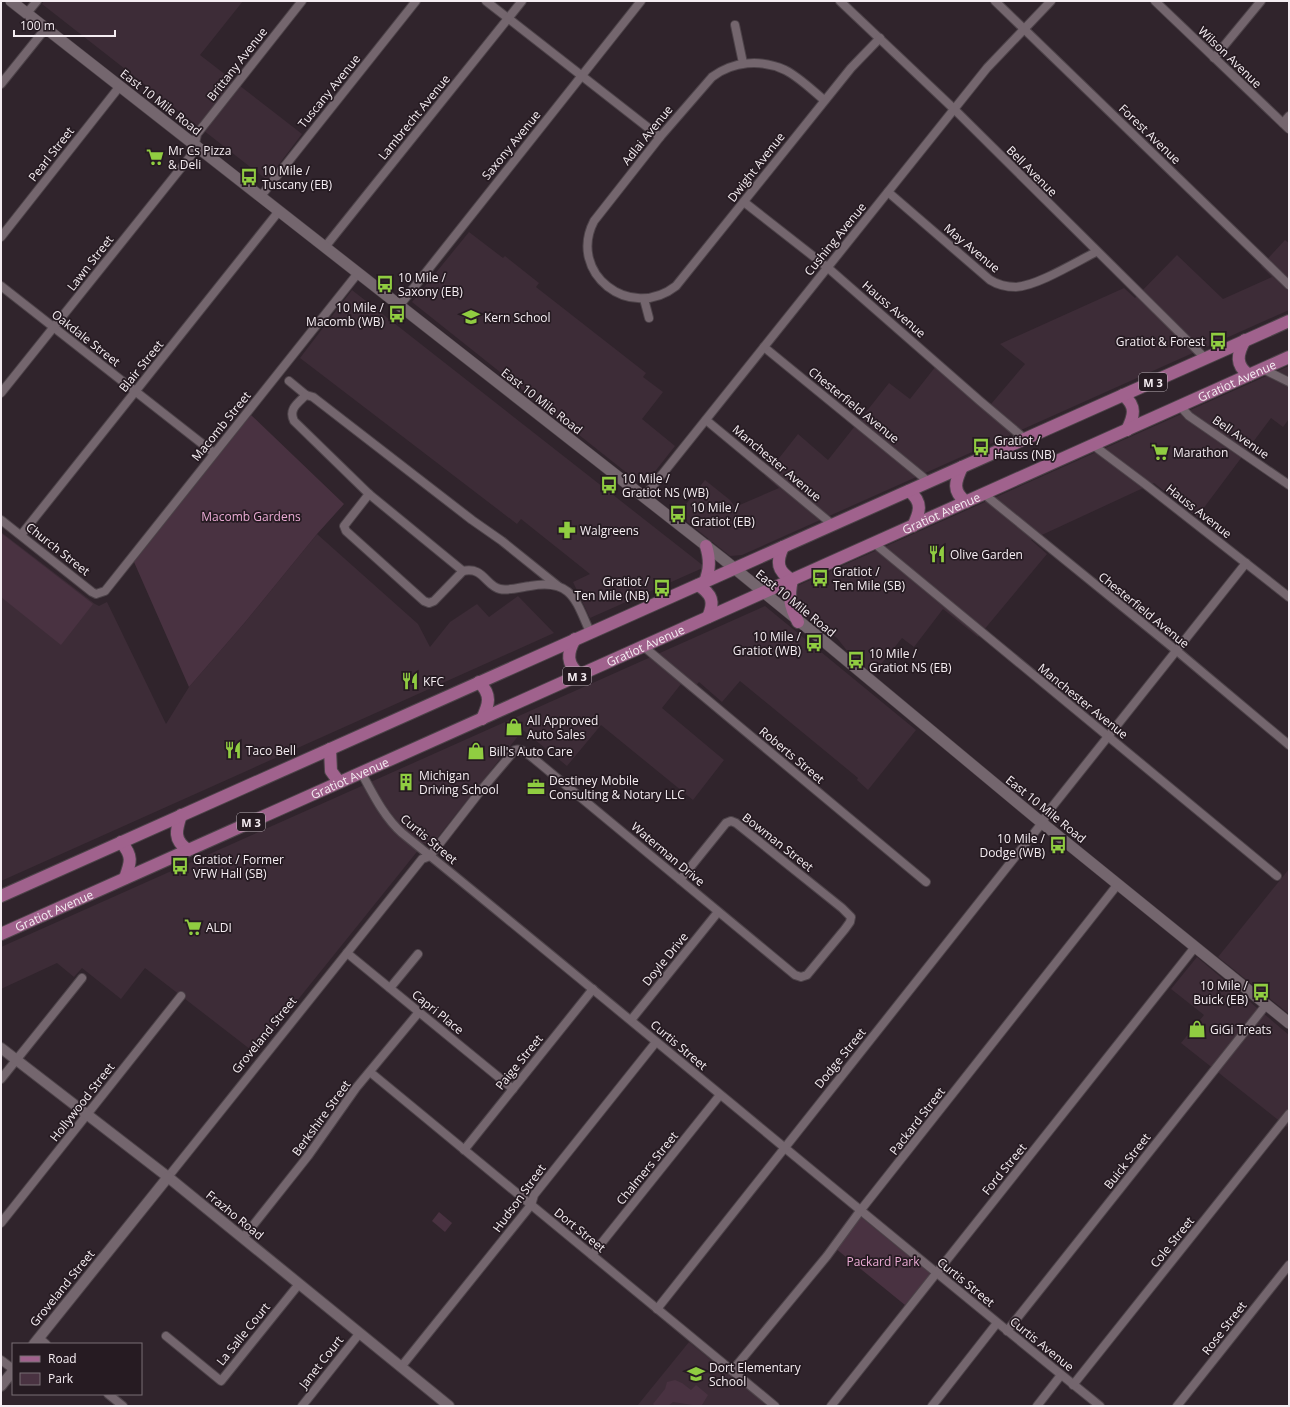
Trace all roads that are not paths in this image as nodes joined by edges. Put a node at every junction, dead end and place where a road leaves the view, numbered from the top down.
1 (12, 1) edge
2 (37, 1) edge
3 (302, 1) edge
4 (416, 1) edge
5 (486, 1) edge
6 (522, 1) edge
7 (641, 1) edge
8 (840, 1) edge
9 (995, 1) edge
10 (1051, 1) edge
11 (1155, 1) edge
12 (1261, 1) edge
13 (27, 13) junction
14 (508, 18) junction
15 (735, 26) dead end
16 (46, 28) junction
17 (1025, 29) junction
18 (880, 38) junction
19 (1214, 58) junction
20 (742, 64) junction
21 (582, 76) junction
22 (1, 84) edge
23 (120, 86) junction
24 (824, 100) junction
25 (954, 110) junction
26 (1289, 116) edge
27 (1286, 126) edge
28 (660, 137) junction
29 (196, 145) junction
30 (888, 192) junction
31 (261, 196) junction
32 (744, 202) junction
33 (280, 211) junction
34 (1, 236) edge
35 (326, 247) junction
36 (1096, 252) junction
37 (827, 267) junction
38 (358, 273) junction
39 (1289, 285) edge
40 (1, 286) edge
41 (644, 299) junction
42 (400, 306) junction
43 (649, 318) dead end
44 (1289, 321) edge
45 (54, 328) junction
46 (1245, 340) junction
47 (764, 347) junction
48 (1205, 358) junction
49 (1289, 358) edge
50 (1264, 369) junction
51 (1249, 375) junction
52 (288, 381) dead end
53 (1289, 382) edge
54 (135, 392) junction
55 (1, 394) edge
56 (306, 395) junction
57 (1124, 395) junction
58 (1180, 406) junction
59 (706, 420) junction
60 (1127, 430) junction
61 (1025, 439) junction
62 (1093, 445) junction
63 (214, 453) junction
64 (962, 467) junction
65 (929, 482) junction
66 (1289, 486) edge
67 (909, 491) junction
68 (369, 494) junction
69 (984, 494) junction
70 (644, 497) junction
71 (966, 502) junction
72 (1, 520) edge
73 (833, 525) junction
74 (913, 526) junction
75 (21, 535) junction
76 (874, 544) junction
77 (706, 546) junction
78 (783, 547) junction
79 (1246, 563) junction
80 (734, 569) junction
81 (463, 571) junction
82 (792, 580) junction
83 (702, 583) junction
84 (558, 586) junction
85 (101, 593) joint
86 (763, 593) junction
87 (1289, 597) edge
88 (708, 618) junction
89 (798, 622) junction
90 (590, 632) junction
91 (575, 639) junction
92 (643, 646) junction
93 (1177, 652) junction
94 (580, 675) junction
95 (479, 682) junction
96 (482, 719) junction
97 (1108, 737) junction
98 (1289, 745) edge
99 (330, 749) junction
100 (519, 749) joint
101 (361, 772) junction
102 (339, 782) junction
103 (181, 816) junction
104 (1042, 823) junction
105 (122, 842) junction
106 (188, 850) junction
107 (430, 856) junction
108 (1278, 876) dead end
109 (125, 878) junction
110 (680, 880) junction
111 (926, 882) dead end
112 (1118, 884) junction
113 (1, 896) edge
114 (718, 912) junction
115 (1, 934) edge
116 (1195, 947) junction
117 (347, 953) junction
118 (418, 954) dead end
119 (801, 977) joint
120 (82, 978) dead end
121 (390, 988) junction
122 (593, 989) junction
123 (181, 996) dead end
124 (1266, 1004) junction
125 (419, 1012) junction
126 (631, 1020) junction
127 (1289, 1023) edge
128 (656, 1042) junction
129 (1, 1048) edge
130 (16, 1060) junction
131 (370, 1072) junction
132 (1, 1079) edge
133 (513, 1089) junction
134 (720, 1095) junction
135 (87, 1114) junction
136 (1289, 1114) edge
137 (784, 1148) junction
138 (464, 1150) junction
139 (168, 1177) junction
140 (531, 1205) junction
141 (860, 1211) junction
142 (1, 1223) edge
143 (243, 1238) junction
144 (592, 1255) junction
145 (1289, 1265) edge
146 (936, 1273) junction
147 (299, 1284) junction
148 (657, 1309) junction
149 (997, 1323) junction
150 (1007, 1331) junction
151 (359, 1334) junction
152 (166, 1336) dead end
153 (40, 1342) edge
154 (1, 1360) edge
155 (401, 1367) junction
156 (12, 1369) edge
157 (12, 1371) edge
158 (732, 1371) junction
159 (1061, 1375) junction
160 (1073, 1384) junction
161 (1, 1386) edge
162 (109, 1395) edge
163 (123, 1406) edge
164 (302, 1406) edge
165 (448, 1406) edge
166 (775, 1406) edge
167 (831, 1406) edge
168 (932, 1406) edge
169 (1037, 1406) edge
170 (1100, 1406) edge
171 (1177, 1406) edge

1 - 13 main road
2 - 13 street
3 - 29 street, Brittany Avenue
4 - 31 street, Tuscany Avenue
5 - 14 street
6 - 14 street, Lambrecht Avenue
7 - 21 street, Saxony Avenue
8 - 18 street, Bell Avenue
9 - 17 street, Forest Avenue
10 - 17 street, Cushing Avenue
11 - 19 street, Wilson Avenue
12 - 19 street
13 - 16 main road, East 10 Mile Road
14 - 21 street
14 - 35 street, Lambrecht Avenue
15 - 20 street
16 - 22 street
16 - 23 main road, East 10 Mile Road
17 - 25 street, Cushing Avenue
17 - 39 street, Forest Avenue
18 - 24 street, Dwight Avenue
18 - 25 street, Bell Avenue
19 - 27 street, Wilson Avenue
20 - 24 street, Adlai Avenue
20 - 28 street, Adlai Avenue
21 - 28 street
21 - 42 street, Saxony Avenue
23 - 29 main road, East 10 Mile Road
23 - 34 street, Pearl Street
24 - 32 street, Dwight Avenue
25 - 30 street, Cushing Avenue
25 - 36 street, Bell Avenue
26 - 27 street
28 - 41 street, Adlai Avenue
29 - 31 main road, East 10 Mile Road
29 - 45 street, Lawn Street
30 - 36 street, May Avenue
30 - 37 street, Cushing Avenue
31 - 33 main road, East 10 Mile Road
32 - 37 street, Hauss Avenue
32 - 41 street, Dwight Avenue
33 - 35 main road, East 10 Mile Road
33 - 54 street, Blair Street
35 - 38 main road, East 10 Mile Road
36 - 48 street, Bell Avenue
37 - 47 street, Cushing Avenue
37 - 61 street, Hauss Avenue
38 - 42 main road, East 10 Mile Road
38 - 63 street, Macomb Street
40 - 45 street, Oakdale Street
41 - 43 street
42 - 70 main road, East 10 Mile Road
44 - 46 main road, M 3
45 - 54 street, Oakdale Street
45 - 55 street, Lawn Street
46 - 48 main road, M 3
46 - 51 main road
47 - 59 street, Cushing Avenue
47 - 65 street, Chesterfield Avenue
48 - 57 main road, M 3
49 - 50 main road, Gratiot Avenue / M 3
50 - 51 main road, Gratiot Avenue / M 3
50 - 53 street
51 - 58 main road, Gratiot Avenue / M 3
52 - 56 street
54 - 63 street, Oakdale Street
54 - 75 street, Blair Street
56 - 68 street
56 - 84 street
57 - 60 main road
57 - 61 main road, M 3
58 - 60 main road, Gratiot Avenue / M 3
58 - 66 street, Bell Avenue
59 - 70 street, Cushing Avenue
59 - 73 street, Manchester Avenue
60 - 62 main road, Gratiot Avenue / M 3
61 - 64 main road, M 3
62 - 69 main road, Gratiot Avenue / M 3
62 - 79 street, Hauss Avenue
63 - 85 street, Macomb Street
64 - 65 main road, M 3
64 - 71 main road
65 - 67 main road, M 3
67 - 73 main road, M 3
67 - 74 main road
68 - 81 street
68 - 81 street
69 - 71 main road, Gratiot Avenue / M 3
69 - 93 street, Chesterfield Avenue
70 - 77 main road, East 10 Mile Road
71 - 74 main road, Gratiot Avenue / M 3
72 - 75 street, Church Street
73 - 78 main road, M 3
74 - 76 main road, Gratiot Avenue / M 3
75 - 85 street, Church Street
76 - 82 main road, Gratiot Avenue / M 3
76 - 97 street, Manchester Avenue
77 - 80 main road, East 10 Mile Road
77 - 83 main road
78 - 80 main road, M 3
78 - 82 main road
79 - 87 street, Hauss Avenue
79 - 93 street, Dodge Street
80 - 83 main road, M 3
80 - 86 main road, East 10 Mile Road
81 - 84 street
82 - 86 main road, Gratiot Avenue / M 3
82 - 89 main road
83 - 88 main road
83 - 90 main road, M 3
84 - 90 street
86 - 88 main road, Gratiot Avenue / M 3
86 - 89 main road, East 10 Mile Road
88 - 92 main road, Gratiot Avenue / M 3
89 - 104 main road, East 10 Mile Road
90 - 91 main road, M 3
91 - 94 main road
91 - 95 main road, M 3
92 - 94 main road, Gratiot Avenue / M 3
92 - 111 street, Roberts Street
93 - 97 street, Dodge Street
93 - 98 street, Chesterfield Avenue
94 - 96 main road, Gratiot Avenue / M 3
95 - 96 main road
95 - 99 main road, M 3
96 - 101 main road, Gratiot Avenue / M 3
97 - 104 street, Dodge Street
97 - 108 street, Manchester Avenue
99 - 102 main road
99 - 103 main road, M 3
100 - 107 street, Groveland Street
100 - 110 street, Waterman Drive
101 - 102 main road, Gratiot Avenue / M 3
101 - 107 street, Curtis Street
102 - 106 main road, Gratiot Avenue / M 3
103 - 105 main road, M 3
103 - 106 main road
104 - 112 main road, East 10 Mile Road
104 - 137 street, Dodge Street
105 - 109 main road
105 - 113 main road, M 3
106 - 109 main road, Gratiot Avenue / M 3
107 - 117 street, Groveland Street
107 - 122 street, Curtis Street
109 - 115 main road, Gratiot Avenue / M 3
110 - 114 street, Waterman Drive
110 - 119 street, Bowman Street
112 - 116 main road, East 10 Mile Road
112 - 141 street, Packard Street
114 - 119 street, Waterman Drive
114 - 126 street, Doyle Drive
116 - 124 main road, East 10 Mile Road
116 - 146 street, Ford Street
117 - 121 street, Capri Place
117 - 139 street, Groveland Street
118 - 121 street
120 - 130 street
121 - 125 street, Capri Place
122 - 126 street, Curtis Street
122 - 133 street, Paige Street
123 - 135 street, Hollywood Street
124 - 127 main road, East 10 Mile Road
124 - 150 street, Buick Street
125 - 131 street, Berkshire Street
125 - 133 street, Capri Place
126 - 128 street, Curtis Street
128 - 134 street, Curtis Street
128 - 140 street, Hudson Street
129 - 130 street, Frazho Road
130 - 132 street
130 - 135 street, Frazho Road
131 - 138 street, Dort Street
131 - 143 street, Berkshire Street
133 - 138 street, Paige Street
134 - 137 street, Curtis Street
134 - 144 street, Chalmers Street
135 - 139 street, Frazho Road
135 - 142 street, Hollywood Street
136 - 160 street, Cole Street
137 - 141 street, Curtis Street
137 - 148 street, Dodge Street
138 - 140 street, Dort Street
139 - 143 street, Frazho Road
139 - 153 street, Groveland Street
140 - 144 street, Dort Street
140 - 155 street, Hudson Street
141 - 146 street, Curtis Street
141 - 158 street, Packard Street
143 - 147 street, Frazho Road
144 - 148 street, Dort Street
145 - 171 street, Rose Street
146 - 149 street, Curtis Street
146 - 167 street, Ford Street
147 - 151 street, Frazho Road
147 - 152 street, La Salle Court
148 - 158 street, Dort Street
149 - 150 street, Curtis Avenue
149 - 168 street
150 - 159 street, Curtis Avenue
151 - 155 street, Frazho Road
151 - 164 street, Janet Court
154 - 156 street
155 - 165 street, Frazho Road
157 - 161 street
158 - 166 street, Dort Street
159 - 160 street, Curtis Avenue
159 - 169 street
160 - 170 street
162 - 163 street

